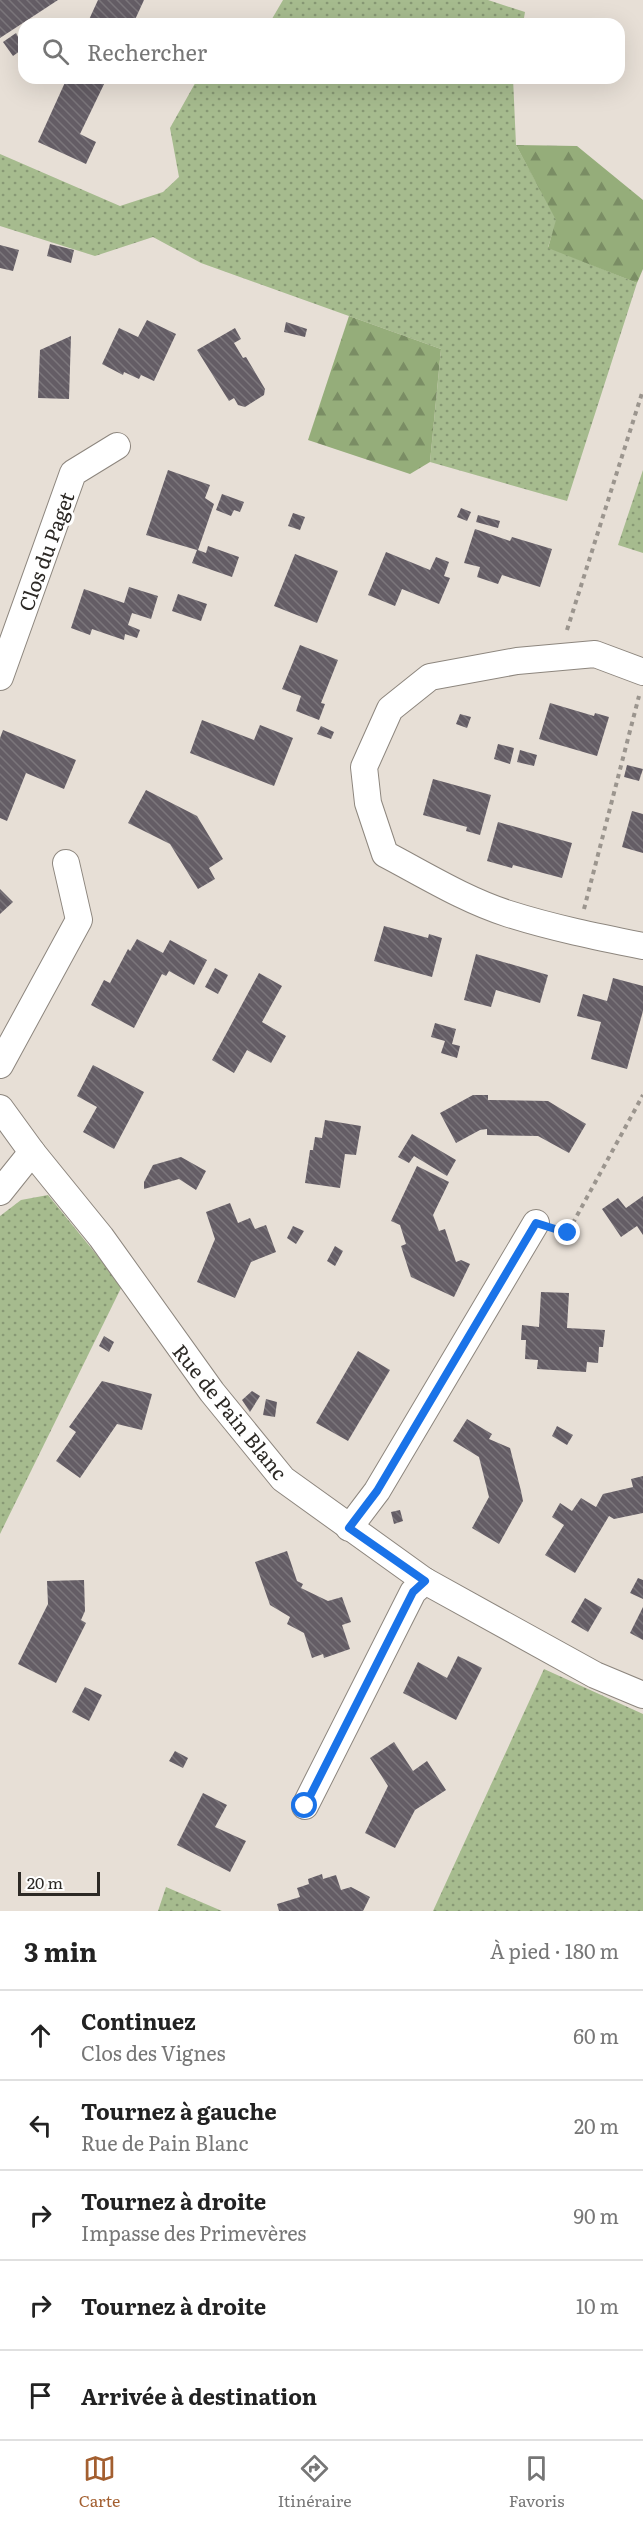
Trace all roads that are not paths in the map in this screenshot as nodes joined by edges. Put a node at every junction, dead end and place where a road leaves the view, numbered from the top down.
1 (117, 446) dead end
2 (0, 677) edge
3 (642, 682) edge
4 (66, 863) dead end
5 (643, 946) edge
6 (0, 1065) edge
7 (0, 1108) edge
8 (32, 1152) junction
9 (0, 1192) edge
10 (536, 1223) road end
11 (349, 1528) junction
12 (425, 1581) junction
13 (643, 1695) edge
14 (305, 1806) dead end

1 - 2 street, Clos du Paget
3 - 5 street
4 - 6 street
7 - 8 street, Rue de Pain Blanc
8 - 9 street
8 - 11 street, Rue de Pain Blanc
10 - 11 street
11 - 12 street, Rue de Pain Blanc
12 - 13 street, Rue de Pain Blanc
12 - 14 street

